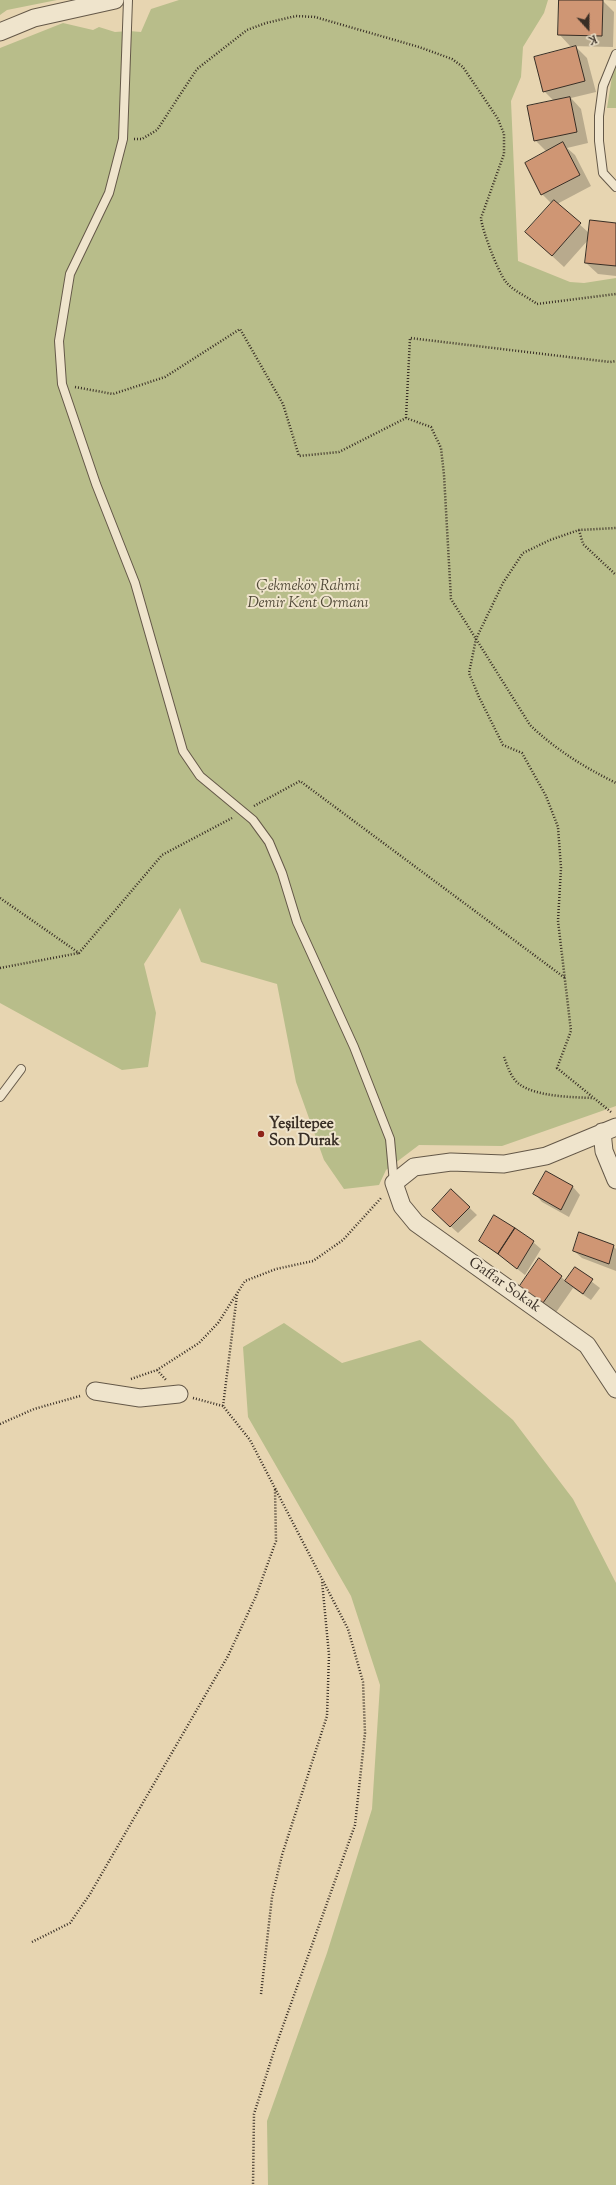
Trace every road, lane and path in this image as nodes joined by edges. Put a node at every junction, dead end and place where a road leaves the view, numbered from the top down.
1 (115, 0) edge
2 (128, 0) edge
3 (0, 32) edge
4 (616, 54) edge
5 (123, 139) junction
6 (616, 187) edge
7 (616, 294) edge
8 (616, 361) edge
9 (62, 384) junction
10 (406, 418) junction
11 (616, 528) edge
12 (579, 530) junction
13 (616, 574) edge
14 (476, 639) junction
15 (616, 784) edge
16 (79, 953) dead end
17 (0, 968) edge
18 (504, 1057) dead end
19 (21, 1069) dead end
20 (0, 1097) edge
21 (594, 1099) junction
22 (616, 1116) edge
23 (609, 1130) edge
24 (616, 1180) edge
25 (394, 1183) junction
26 (237, 1294) junction
27 (157, 1370) junction
28 (130, 1380) dead end
29 (616, 1389) edge
30 (95, 1391) joint
31 (178, 1394) junction
32 (223, 1406) junction
33 (0, 1424) edge
34 (275, 1489) junction
35 (322, 1578) junction
36 (32, 1942) dead end
37 (261, 1994) dead end
38 (253, 2185) edge

1 - 3 street
2 - 5 lane
4 - 6 lane
5 - 7 path
5 - 9 lane
8 - 10 path
9 - 10 path
9 - 25 lane
10 - 14 path
11 - 12 path
12 - 13 path
12 - 14 path
14 - 15 path
14 - 21 path
16 - 17 path
18 - 21 path
19 - 20 lane
21 - 22 path
23 - 24 street
23 - 25 street
25 - 26 path
25 - 29 street, Gaffar Sokak
26 - 27 path
26 - 32 path
27 - 28 path
27 - 31 path
30 - 31 street
30 - 33 path
31 - 32 path
32 - 34 path
34 - 35 path
34 - 36 path
35 - 37 path
35 - 38 path

